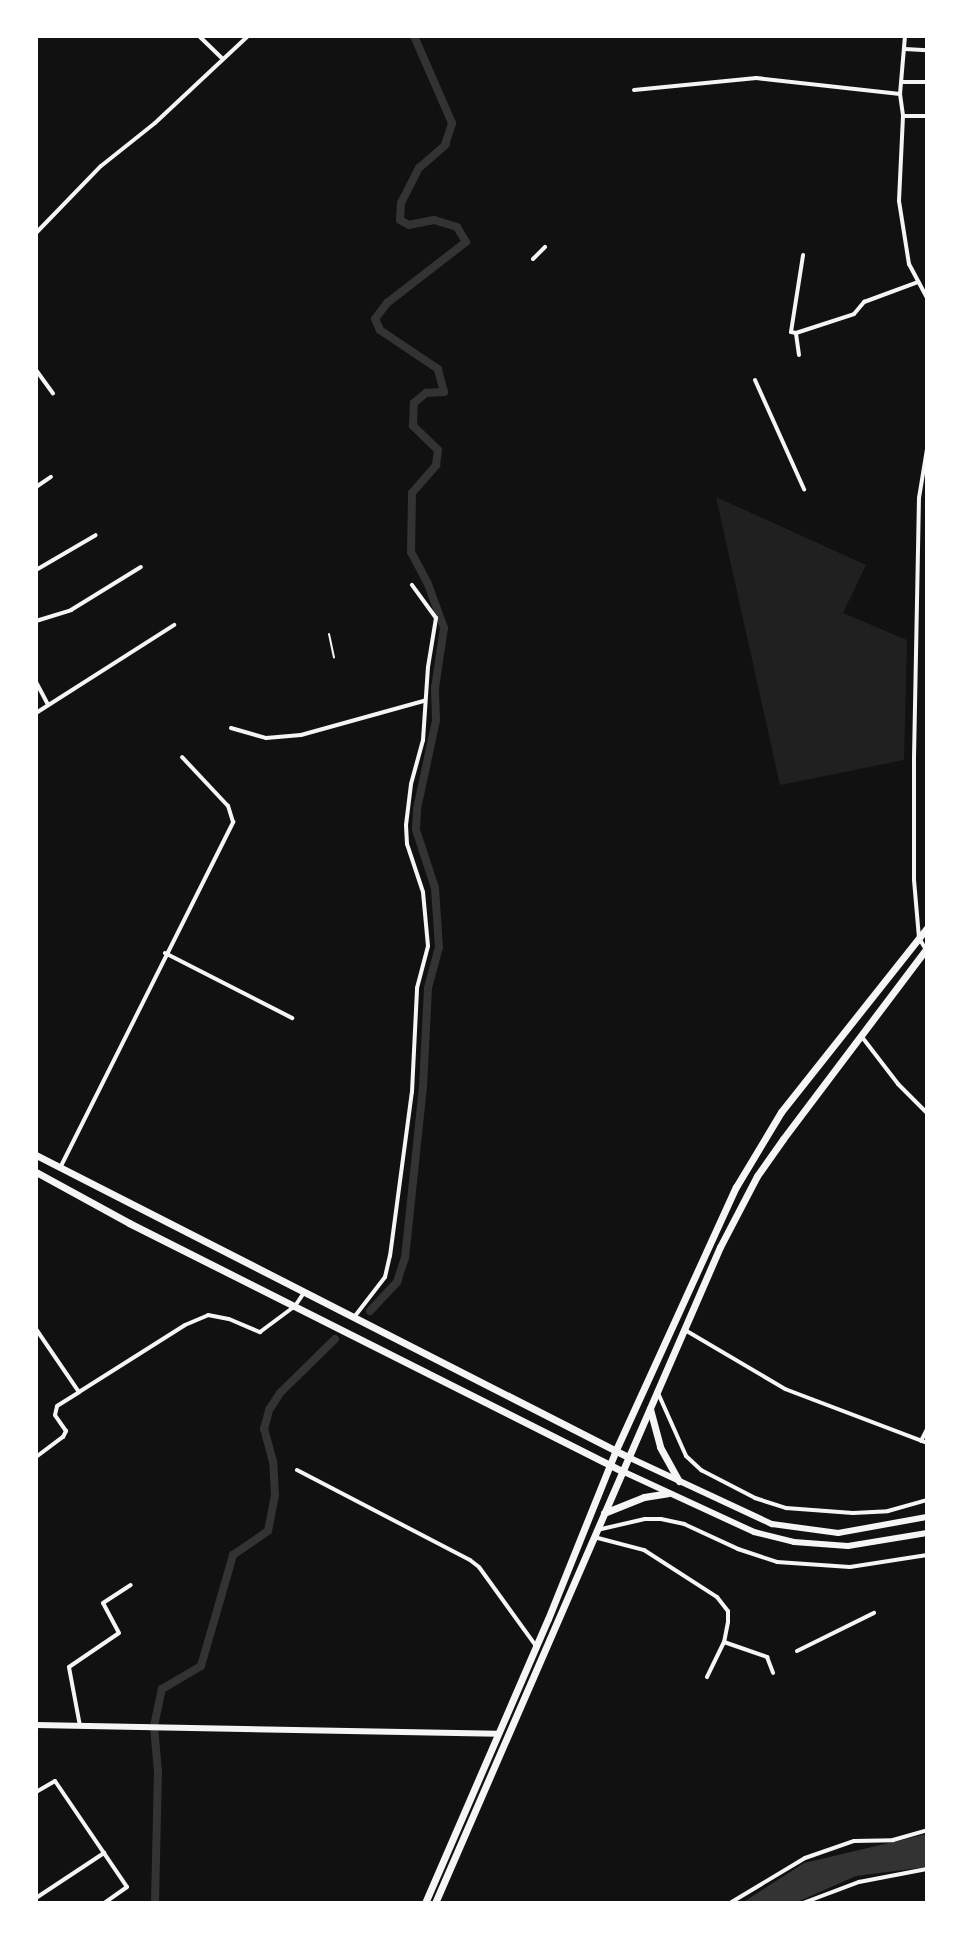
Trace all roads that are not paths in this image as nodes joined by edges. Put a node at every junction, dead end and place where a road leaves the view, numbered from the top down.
1 (199, 36) edge
2 (248, 36) edge
3 (905, 36) edge
4 (905, 49) junction
5 (927, 50) edge
6 (222, 58) junction
7 (903, 82) junction
8 (927, 82) edge
9 (634, 90) dead end
10 (900, 94) junction
11 (903, 116) junction
12 (927, 116) edge
13 (36, 233) edge
14 (545, 247) dead end
15 (803, 255) dead end
16 (533, 259) dead end
17 (918, 282) junction
18 (927, 298) edge
19 (796, 333) junction
20 (799, 355) dead end
21 (36, 370) edge
22 (755, 380) dead end
23 (53, 393) dead end
24 (927, 449) edge
25 (51, 477) dead end
26 (36, 487) edge
27 (804, 489) dead end
28 (96, 535) dead end
29 (141, 567) dead end
30 (36, 570) edge
31 (412, 585) dead end
32 (36, 621) edge
33 (174, 625) dead end
34 (329, 634) dead end
35 (334, 657) dead end
36 (36, 682) edge
37 (424, 701) junction
38 (48, 705) junction
39 (36, 713) edge
40 (231, 728) dead end
41 (182, 757) dead end
42 (927, 928) edge
43 (919, 938) junction
44 (926, 949) edge
45 (165, 953) junction
46 (292, 1018) dead end
47 (860, 1035) junction
48 (927, 1113) edge
49 (36, 1155) edge
50 (60, 1167) junction
51 (40, 1174) edge
52 (36, 1183) edge
53 (303, 1294) junction
54 (295, 1306) junction
55 (353, 1318) junction
56 (36, 1329) edge
57 (685, 1330) junction
58 (79, 1392) junction
59 (657, 1392) junction
60 (650, 1409) junction
61 (927, 1429) edge
62 (924, 1442) edge
63 (615, 1452) junction
64 (36, 1457) edge
65 (628, 1457) junction
66 (609, 1468) junction
67 (297, 1470) dead end
68 (622, 1471) junction
69 (679, 1481) junction
70 (668, 1493) junction
71 (927, 1500) edge
72 (604, 1513) junction
73 (927, 1517) edge
74 (927, 1533) edge
75 (596, 1534) junction
76 (927, 1555) edge
77 (131, 1585) dead end
78 (874, 1613) dead end
79 (724, 1642) junction
80 (536, 1646) junction
81 (797, 1651) dead end
82 (773, 1673) dead end
83 (707, 1677) dead end
84 (36, 1725) edge
85 (80, 1726) junction
86 (497, 1734) junction
87 (36, 1792) edge
88 (927, 1830) edge
89 (104, 1853) junction
90 (927, 1869) edge
91 (36, 1898) edge
92 (104, 1903) edge
93 (425, 1903) edge
94 (435, 1903) edge
95 (730, 1903) edge
96 (803, 1903) edge

1 - 6 street
2 - 6 street
3 - 4 street
4 - 5 street
4 - 7 street
6 - 13 street
7 - 8 street
7 - 10 street
9 - 10 street
10 - 11 street
11 - 12 street
11 - 17 street
14 - 16 street
15 - 19 street
17 - 18 street
17 - 19 street
19 - 20 street
21 - 23 street
22 - 27 street
24 - 43 street
25 - 26 street
28 - 30 street
29 - 32 street
31 - 37 street
33 - 38 street
34 - 35 lane
36 - 38 street
37 - 40 street
37 - 55 street
38 - 39 street
41 - 45 street
42 - 43 main road
43 - 44 street
43 - 63 main road
44 - 47 main road
45 - 46 street
45 - 50 street
47 - 48 street
47 - 57 main road
49 - 50 main road
50 - 53 main road
51 - 52 street
51 - 54 main road
53 - 54 street
53 - 55 main road
54 - 58 street
54 - 66 main road
55 - 63 main road
56 - 58 street
57 - 59 main road
57 - 62 street
58 - 64 street
59 - 60 main road
59 - 71 street
60 - 65 main road
60 - 69 main road
61 - 62 street
63 - 65 main road
63 - 66 main road
65 - 68 main road
65 - 69 main road
66 - 68 main road
66 - 80 main road
67 - 80 street
68 - 70 main road
68 - 72 main road
69 - 73 main road
70 - 72 main road
70 - 74 main road
72 - 75 main road
75 - 76 street
75 - 79 street
75 - 94 main road
77 - 85 street
78 - 81 street
79 - 82 street
79 - 83 street
80 - 86 main road
84 - 85 main road
85 - 86 main road
86 - 93 main road
87 - 89 street
88 - 95 street
89 - 91 street
89 - 92 street
90 - 96 street

